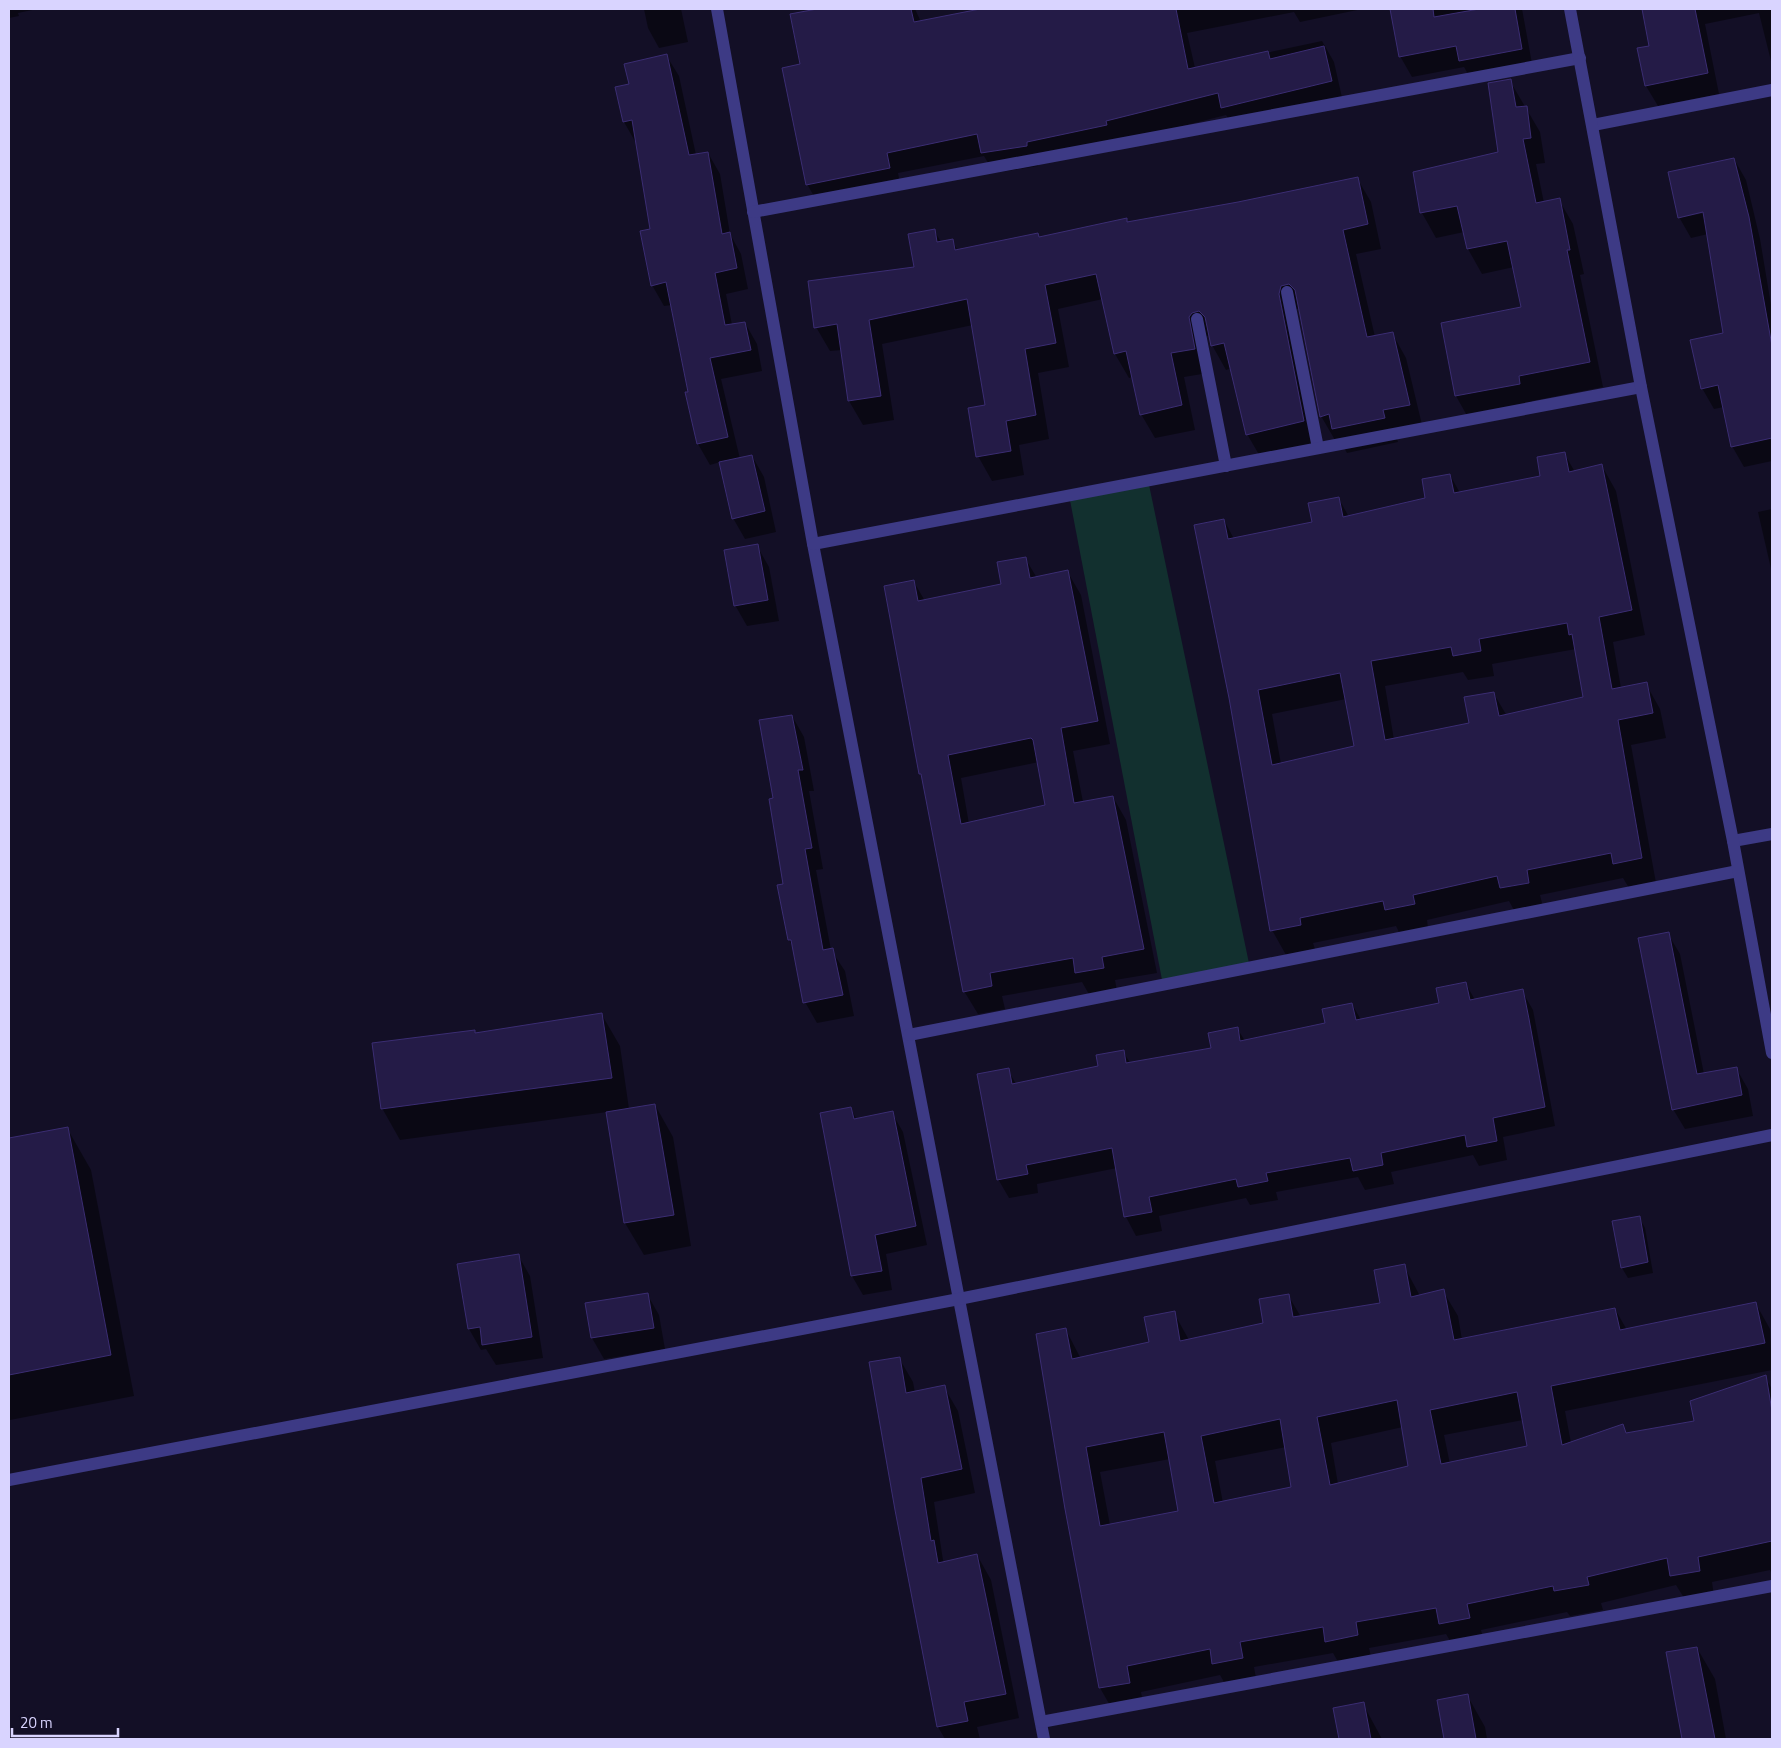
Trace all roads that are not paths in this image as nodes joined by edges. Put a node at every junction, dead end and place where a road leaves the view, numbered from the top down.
1 (718, 9) edge
2 (1570, 9) edge
3 (1580, 58) junction
4 (1772, 90) edge
5 (1593, 125) junction
6 (753, 212) junction
7 (1287, 292) dead end
8 (1197, 319) dead end
9 (1641, 386) junction
10 (1318, 448) junction
11 (1226, 466) junction
12 (813, 544) junction
13 (1772, 834) edge
14 (1733, 841) junction
15 (1738, 870) junction
16 (909, 1035) junction
17 (1772, 1053) edge
18 (1772, 1135) edge
19 (959, 1299) junction
20 (9, 1480) edge
21 (1772, 1586) edge
22 (1041, 1722) junction
23 (1044, 1739) edge

1 - 6 street
2 - 3 street
3 - 5 street
3 - 6 street
4 - 5 street
5 - 9 street
6 - 12 street
7 - 10 street
8 - 11 street
9 - 10 street
9 - 14 street
10 - 11 street
11 - 12 street
12 - 16 street
13 - 14 street
14 - 15 street
15 - 16 street
15 - 17 street
16 - 19 street
18 - 19 street
19 - 20 street
19 - 22 street
21 - 22 street
22 - 23 street

